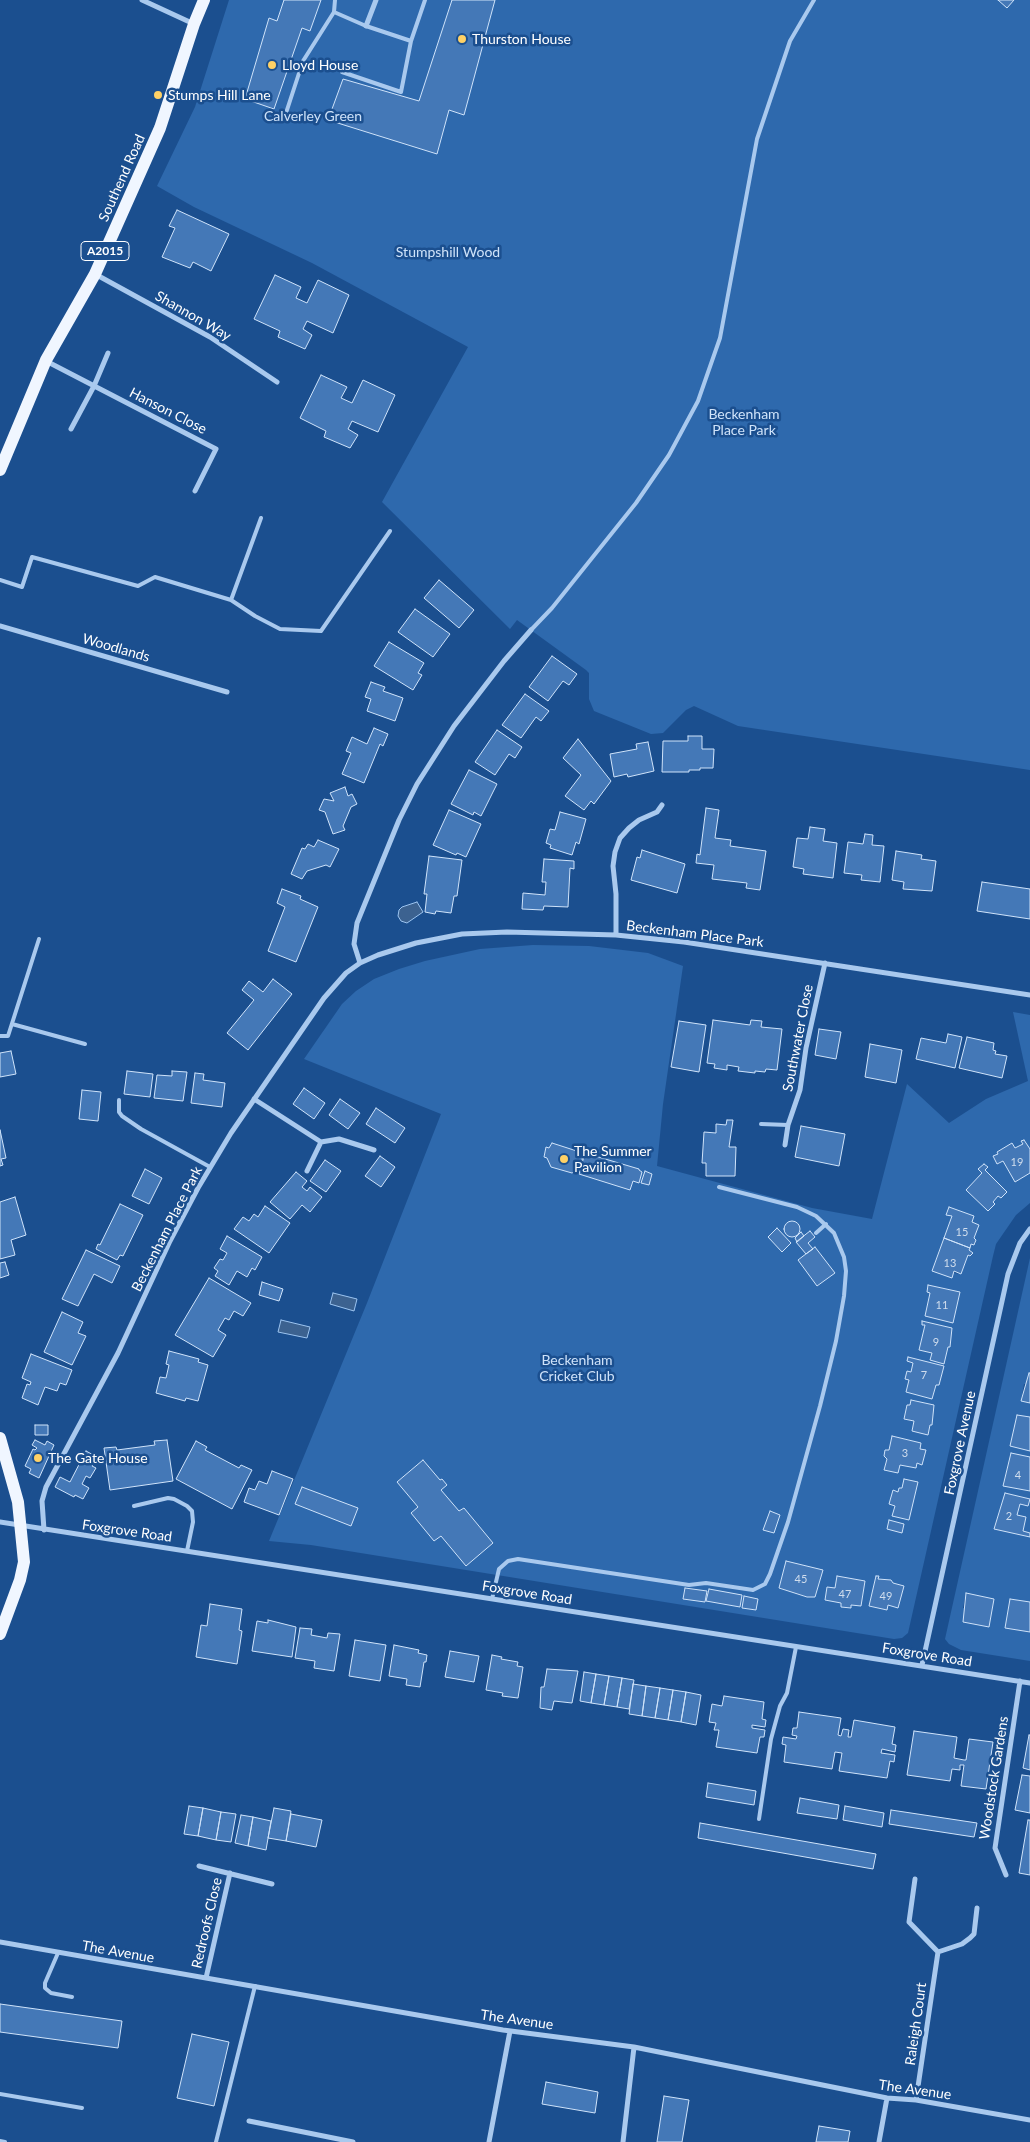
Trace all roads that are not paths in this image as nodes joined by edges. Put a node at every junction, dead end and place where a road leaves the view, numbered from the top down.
1 (142, 0) edge
2 (204, 0) edge
3 (336, 0) edge
4 (376, 0) edge
5 (425, 0) edge
6 (814, 0) edge
7 (334, 12) junction
8 (194, 24) junction
9 (366, 26) junction
10 (411, 41) junction
11 (342, 72) dead end
12 (286, 114) dead end
13 (95, 274) junction
14 (108, 353) dead end
15 (46, 360) junction
16 (277, 382) dead end
17 (94, 386) junction
18 (71, 429) dead end
19 (0, 470) edge
20 (196, 491) dead end
21 (261, 518) dead end
22 (390, 531) dead end
23 (0, 580) edge
24 (231, 600) junction
25 (0, 626) edge
26 (531, 630) joint
27 (227, 692) dead end
28 (662, 805) dead end
29 (616, 935) junction
30 (38, 939) dead end
31 (360, 963) junction
32 (824, 963) junction
33 (1030, 995) edge
34 (12, 1024) junction
35 (0, 1036) edge
36 (85, 1044) dead end
37 (254, 1099) junction
38 (119, 1100) dead end
39 (761, 1124) dead end
40 (788, 1125) junction
41 (321, 1142) junction
42 (785, 1145) dead end
43 (374, 1150) dead end
44 (210, 1168) junction
45 (307, 1171) dead end
46 (719, 1188) dead end
47 (826, 1224) junction
48 (1030, 1229) edge
49 (816, 1232) dead end
50 (0, 1438) edge
51 (134, 1506) dead end
52 (0, 1522) edge
53 (21, 1526) junction
54 (44, 1530) junction
55 (187, 1551) junction
56 (492, 1599) junction
57 (0, 1634) edge
58 (796, 1647) junction
59 (922, 1665) junction
60 (1020, 1681) junction
61 (1030, 1683) edge
62 (759, 1819) dead end
63 (199, 1866) dead end
64 (230, 1873) junction
65 (1006, 1875) dead end
66 (915, 1879) dead end
67 (272, 1884) dead end
68 (977, 1908) dead end
69 (0, 1942) edge
70 (938, 1952) junction
71 (58, 1953) junction
72 (206, 1978) junction
73 (255, 1986) junction
74 (72, 1997) dead end
75 (510, 2031) junction
76 (634, 2047) junction
77 (0, 2094) edge
78 (887, 2098) junction
79 (916, 2100) junction
80 (82, 2108) dead end
81 (1030, 2120) edge
82 (249, 2122) dead end
83 (0, 2141) edge
84 (5, 2142) edge
85 (216, 2142) edge
86 (353, 2142) edge
87 (489, 2142) edge
88 (623, 2142) edge
89 (879, 2142) edge

1 - 8 street
2 - 8 main road, Southend Road / A2015
3 - 7 lane
4 - 9 street
5 - 10 lane
6 - 26 lane
7 - 9 lane
7 - 12 lane
8 - 13 main road, Southend Road / A2015
9 - 10 lane
10 - 11 lane
13 - 15 main road, Southend Road / A2015
13 - 16 street, Shannon Way
14 - 17 street
15 - 17 street, Hanson Close
15 - 19 main road, Southend Road / A2015
17 - 18 street
17 - 20 street, Hanson Close
21 - 24 lane
22 - 24 lane
23 - 24 lane
25 - 27 street, Woodlands
26 - 31 street
28 - 29 street
29 - 31 street, Beckenham Place Park
29 - 32 street, Beckenham Place Park
30 - 34 lane
31 - 37 street, Beckenham Place Park
32 - 33 street, Beckenham Place Park
32 - 40 street, Southwater Close
34 - 35 lane
34 - 36 lane
37 - 41 street
37 - 44 street, Beckenham Place Park
38 - 44 lane
39 - 40 lane
40 - 42 street, Southwater Close
41 - 43 street
41 - 45 street
44 - 54 street, Beckenham Place Park
46 - 47 lane
47 - 49 lane
47 - 56 lane
48 - 59 street, Foxgrove Avenue
50 - 53 main road
51 - 55 lane
52 - 53 street, Foxgrove Road
53 - 54 street, Foxgrove Road
53 - 57 main road
54 - 55 street, Foxgrove Road
55 - 56 street, Foxgrove Road
56 - 58 street, Foxgrove Road
58 - 59 street, Foxgrove Road
58 - 62 lane
59 - 60 street, Foxgrove Road
60 - 61 street, Foxgrove Road
60 - 65 street, Woodstock Gardens
63 - 64 street, Redroofs Close
64 - 67 street, Redroofs Close
64 - 72 street, Redroofs Close
66 - 70 street
68 - 70 street
69 - 71 street, The Avenue
70 - 79 street, Raleigh Court
71 - 72 street, The Avenue
71 - 74 lane
72 - 73 street, The Avenue
73 - 75 street, The Avenue
73 - 85 lane
75 - 76 street, The Avenue
75 - 87 street
76 - 78 street, The Avenue
76 - 88 street
77 - 80 lane
78 - 79 street, The Avenue
78 - 89 street
79 - 81 street, The Avenue
82 - 86 street
83 - 84 lane

